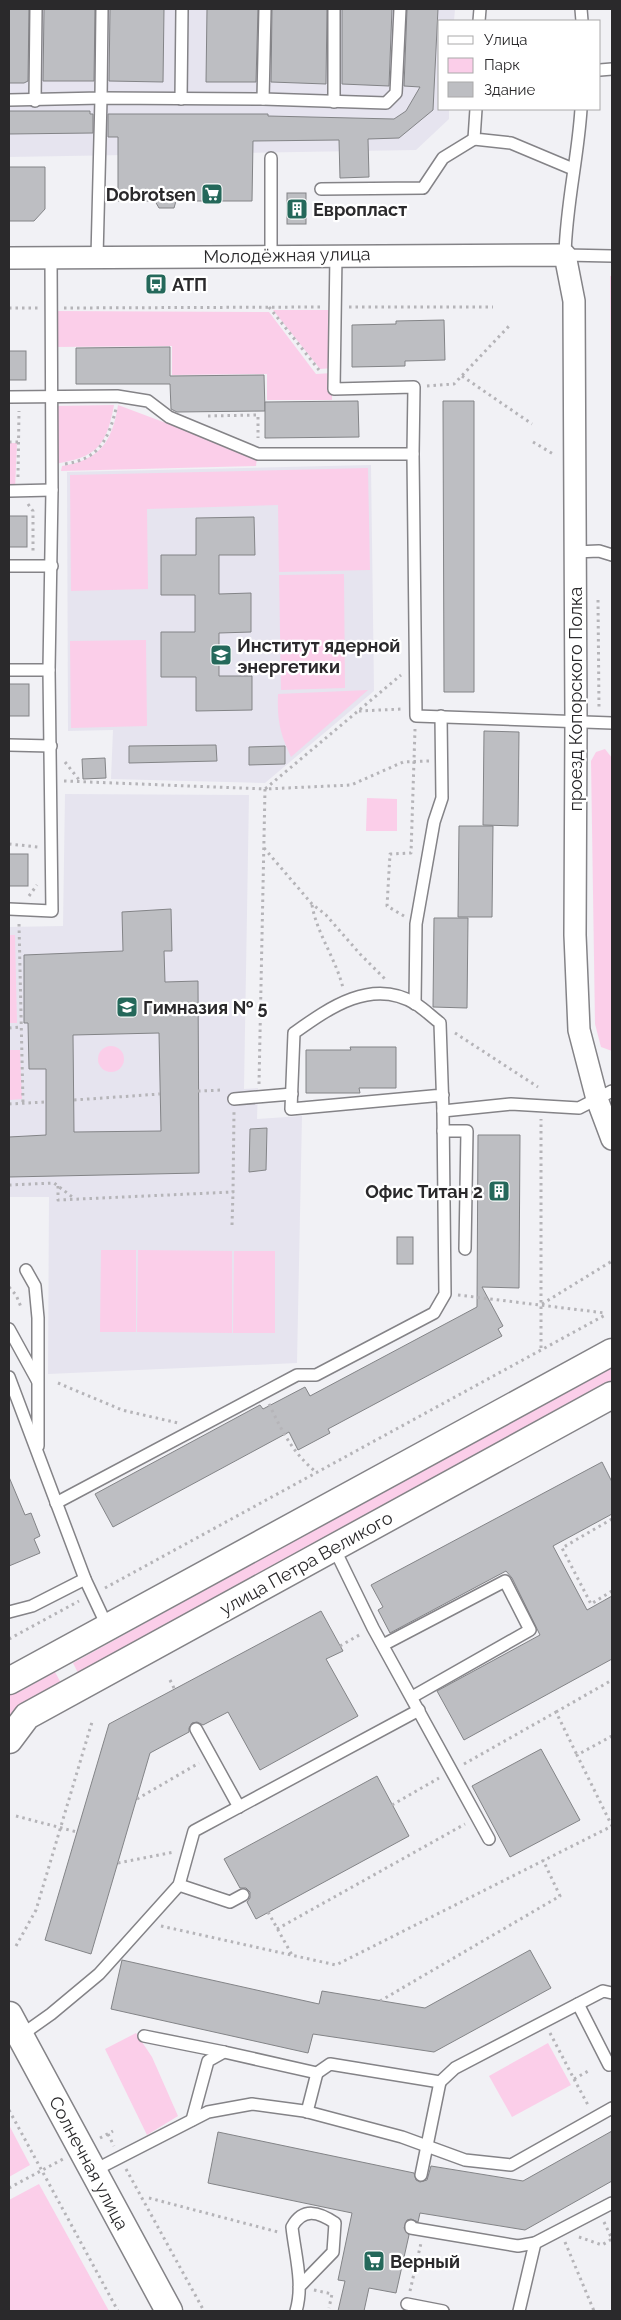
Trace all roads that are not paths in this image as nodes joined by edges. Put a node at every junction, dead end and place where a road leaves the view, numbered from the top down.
1 (36, 9) edge
2 (102, 9) edge
3 (182, 9) edge
4 (265, 9) edge
5 (334, 9) edge
6 (400, 9) edge
7 (101, 98) junction
8 (181, 99) junction
9 (263, 99) junction
10 (9, 100) edge
11 (35, 101) junction
12 (334, 102) junction
13 (476, 110) edge
14 (581, 110) edge
15 (474, 139) junction
16 (271, 158) dead end
17 (573, 169) junction
18 (320, 189) dead end
19 (336, 255) junction
20 (565, 255) junction
21 (271, 256) junction
22 (612, 256) edge
23 (97, 257) junction
24 (9, 258) edge
25 (51, 258) junction
26 (14, 397) edge
27 (52, 397) junction
28 (413, 454) junction
29 (52, 490) junction
30 (13, 491) edge
31 (575, 552) junction
32 (612, 555) edge
33 (9, 566) edge
34 (52, 566) junction
35 (9, 670) edge
36 (49, 670) junction
37 (441, 716) junction
38 (576, 721) junction
39 (612, 723) edge
40 (9, 745) edge
41 (51, 746) junction
42 (14, 909) edge
43 (416, 1004) junction
44 (292, 1094) junction
45 (443, 1095) junction
46 (604, 1095) edge
47 (234, 1103) road end
48 (443, 1111) junction
49 (443, 1132) junction
50 (612, 1139) edge
51 (465, 1249) dead end
52 (26, 1270) dead end
53 (9, 1329) edge
54 (612, 1352) edge
55 (9, 1378) edge
56 (38, 1382) junction
57 (612, 1395) edge
58 (38, 1455) junction
59 (56, 1503) junction
60 (334, 1548) junction
61 (85, 1579) junction
62 (9, 1612) edge
63 (108, 1628) junction
64 (383, 1645) junction
65 (9, 1681) edge
66 (412, 1697) junction
67 (419, 1710) junction
68 (196, 1729) dead end
69 (9, 1740) edge
70 (239, 1807) junction
71 (489, 1840) dead end
72 (179, 1886) junction
73 (243, 1895) dead end
74 (612, 1993) edge
75 (578, 2004) junction
76 (14, 2026) edge
77 (144, 2036) dead end
78 (224, 2052) junction
79 (609, 2065) dead end
80 (317, 2073) junction
81 (440, 2082) junction
82 (612, 2108) edge
83 (307, 2112) junction
84 (192, 2120) junction
85 (426, 2146) junction
86 (93, 2171) junction
87 (421, 2175) dead end
88 (612, 2203) edge
89 (411, 2226) dead end
90 (535, 2243) junction
91 (299, 2287) junction
92 (407, 2304) road end
93 (169, 2311) edge
94 (296, 2311) edge
95 (442, 2311) edge
96 (519, 2311) edge

1 - 11 lane
2 - 7 lane
3 - 8 lane
4 - 9 lane
5 - 12 lane
6 - 12 lane
7 - 8 lane
7 - 11 lane
7 - 23 lane
8 - 9 lane
9 - 12 lane
10 - 11 lane
13 - 15 lane
14 - 17 lane
15 - 17 lane
15 - 18 lane
16 - 21 lane
17 - 20 lane
19 - 20 street, Молодёжная улица
19 - 21 street, Молодёжная улица
19 - 28 lane
20 - 22 lane
20 - 31 street, проезд Копорского Полка
21 - 23 street, Молодёжная улица
23 - 25 street, Молодёжная улица
24 - 25 street, Молодёжная улица
25 - 27 lane
26 - 27 lane
27 - 28 lane
27 - 29 lane
28 - 37 lane
29 - 30 lane
29 - 34 lane
31 - 32 lane
31 - 38 street, проезд Копорского Полка
33 - 34 lane
34 - 36 lane
35 - 36 lane
36 - 41 lane
37 - 38 lane
37 - 43 lane
38 - 39 lane
38 - 46 street, проезд Копорского Полка
40 - 41 lane
41 - 42 lane
43 - 44 lane
43 - 45 lane
44 - 45 lane
44 - 47 lane
45 - 48 lane
46 - 48 lane
46 - 50 street, проезд Копорского Полка
48 - 49 lane
49 - 51 lane
49 - 59 lane
52 - 56 lane
53 - 56 lane
54 - 63 street
55 - 58 lane
56 - 58 lane
57 - 60 street, улица Петра Великого
58 - 59 lane
59 - 61 lane
60 - 64 lane
60 - 69 street, улица Петра Великого
61 - 62 lane
61 - 63 lane
63 - 65 street
64 - 66 lane
64 - 66 lane
66 - 67 lane
67 - 70 lane
67 - 71 lane
68 - 70 lane
70 - 72 lane
72 - 73 lane
72 - 76 lane
74 - 75 lane
75 - 79 lane
75 - 81 lane
76 - 86 street, Солнечная улица
77 - 78 lane
78 - 80 lane
78 - 84 lane
80 - 81 lane
80 - 83 lane
81 - 85 lane
82 - 85 lane
83 - 84 lane
83 - 85 lane
84 - 86 lane
85 - 87 lane
86 - 93 street, Солнечная улица
88 - 90 lane
89 - 90 lane
90 - 96 lane
91 - 91 lane
91 - 94 lane
92 - 95 lane

